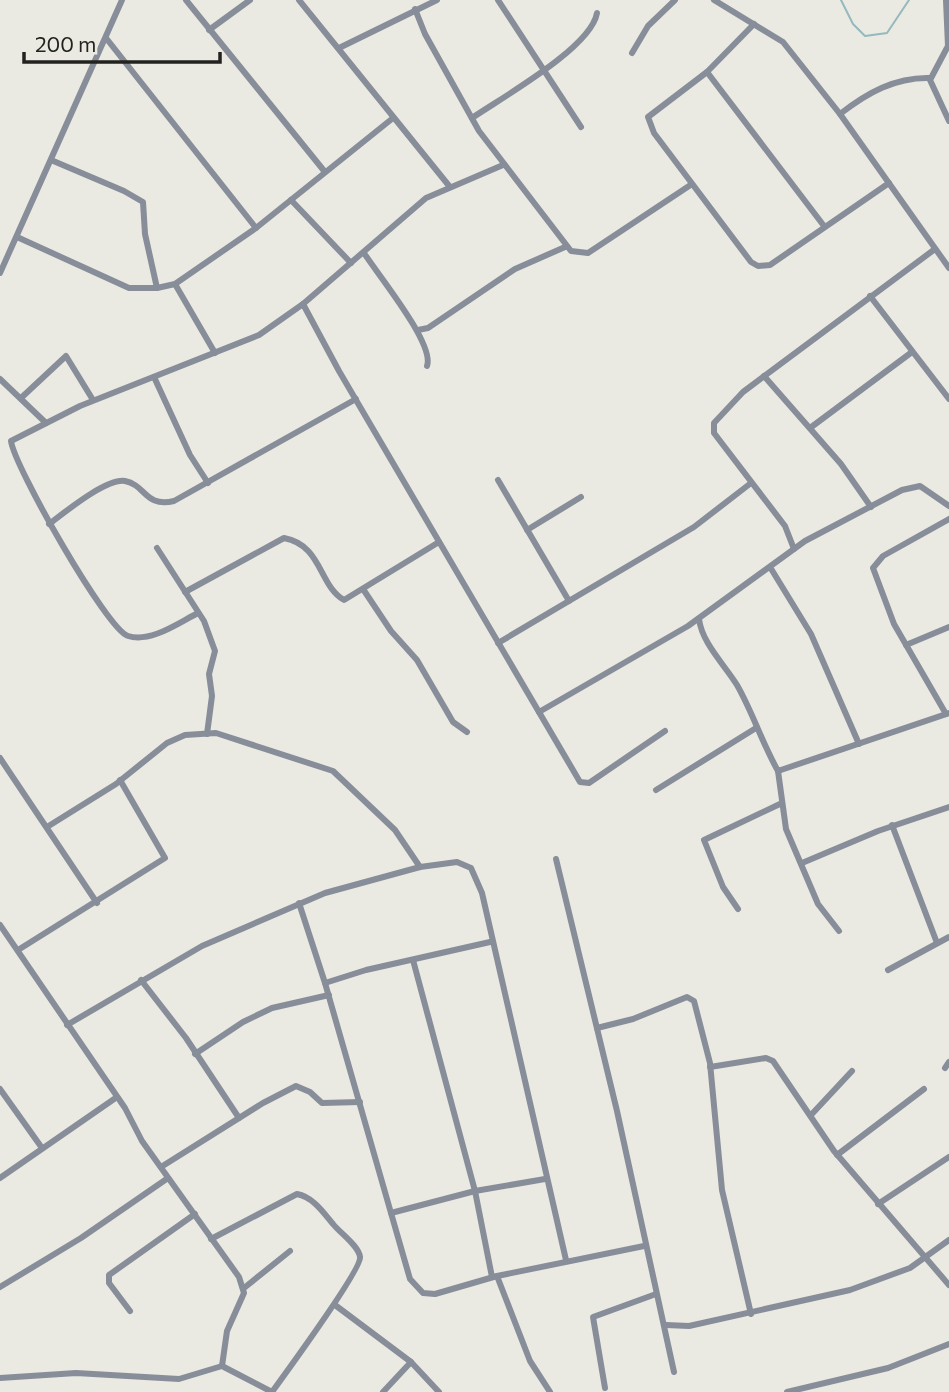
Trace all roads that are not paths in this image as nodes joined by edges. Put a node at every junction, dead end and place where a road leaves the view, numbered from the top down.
1 (122, 0) edge
2 (186, 0) edge
3 (250, 0) edge
4 (299, 0) edge
5 (437, 0) edge
6 (498, 0) edge
7 (675, 0) edge
8 (714, 0) edge
9 (946, 0) edge
10 (415, 9) junction
11 (597, 13) dead end
12 (754, 24) junction
13 (209, 30) junction
14 (106, 38) junction
15 (339, 48) junction
16 (947, 52) edge
17 (632, 53) dead end
18 (542, 72) junction
19 (708, 72) junction
20 (930, 78) junction
21 (840, 114) junction
22 (393, 118) junction
23 (472, 118) junction
24 (949, 121) edge
25 (581, 127) dead end
26 (51, 160) junction
27 (503, 165) junction
28 (325, 172) junction
29 (889, 183) junction
30 (692, 184) junction
31 (450, 187) junction
32 (291, 200) junction
33 (824, 226) junction
34 (256, 228) junction
35 (17, 237) junction
36 (565, 247) junction
37 (934, 249) junction
38 (363, 253) junction
39 (351, 263) junction
40 (949, 268) edge
41 (0, 273) edge
42 (176, 284) junction
43 (157, 288) junction
44 (870, 296) junction
45 (303, 304) junction
46 (418, 330) junction
47 (912, 352) junction
48 (215, 353) junction
49 (427, 366) dead end
50 (764, 376) junction
51 (154, 377) junction
52 (0, 379) edge
53 (21, 398) junction
54 (356, 399) junction
55 (949, 399) edge
56 (93, 400) junction
57 (46, 424) junction
58 (810, 428) junction
59 (498, 480) dead end
60 (208, 483) junction
61 (751, 483) junction
62 (581, 497) dead end
63 (949, 506) edge
64 (871, 507) junction
65 (949, 519) edge
66 (49, 524) junction
67 (527, 530) junction
68 (791, 534) junction
69 (805, 541) junction
70 (439, 542) junction
71 (157, 548) dead end
72 (794, 549) junction
73 (770, 567) junction
74 (363, 589) junction
75 (185, 592) junction
76 (569, 601) junction
77 (198, 613) junction
78 (699, 619) junction
79 (688, 626) junction
80 (949, 627) edge
81 (701, 633) junction
82 (498, 643) junction
83 (906, 645) junction
84 (540, 712) junction
85 (947, 713) edge
86 (756, 728) junction
87 (665, 731) dead end
88 (467, 732) dead end
89 (207, 734) junction
90 (859, 744) junction
91 (0, 758) edge
92 (778, 771) junction
93 (120, 780) junction
94 (656, 790) dead end
95 (782, 803) junction
96 (949, 807) edge
97 (892, 825) junction
98 (47, 827) junction
99 (556, 859) dead end
100 (802, 863) junction
101 (420, 867) junction
102 (97, 902) junction
103 (299, 903) junction
104 (738, 909) dead end
105 (0, 925) edge
106 (839, 931) dead end
107 (949, 937) edge
108 (490, 942) junction
109 (937, 943) junction
110 (18, 950) junction
111 (414, 960) junction
112 (888, 970) dead end
113 (141, 980) junction
114 (325, 983) junction
115 (329, 995) junction
116 (66, 1025) junction
117 (597, 1028) junction
118 (195, 1054) junction
119 (710, 1067) junction
120 (852, 1072) dead end
121 (0, 1089) edge
122 (924, 1089) dead end
123 (117, 1097) junction
124 (360, 1102) junction
125 (811, 1115) junction
126 (239, 1118) junction
127 (42, 1148) junction
128 (837, 1155) junction
129 (949, 1157) edge
130 (161, 1167) junction
131 (0, 1178) edge
132 (168, 1178) junction
133 (545, 1179) junction
134 (475, 1191) junction
135 (878, 1205) junction
136 (391, 1213) junction
137 (195, 1214) junction
138 (211, 1239) junction
139 (949, 1240) edge
140 (644, 1246) junction
141 (289, 1251) dead end
142 (926, 1256) junction
143 (566, 1261) junction
144 (495, 1277) junction
145 (949, 1285) edge
146 (0, 1287) edge
147 (244, 1288) junction
148 (656, 1294) junction
149 (335, 1305) junction
150 (130, 1311) dead end
151 (751, 1314) junction
152 (666, 1325) junction
153 (949, 1344) edge
154 (411, 1362) junction
155 (222, 1366) junction
156 (674, 1372) dead end
157 (0, 1378) edge
158 (606, 1388) dead end
159 (272, 1392) edge
160 (383, 1392) edge
161 (439, 1392) edge
162 (550, 1392) edge
163 (787, 1392) edge

1 - 14 street
2 - 13 street
3 - 13 street
4 - 15 street
5 - 10 street
6 - 18 street
7 - 17 street
8 - 12 street
9 - 16 street
10 - 15 street
10 - 23 street
11 - 18 street
12 - 19 street
12 - 21 street
13 - 28 street
14 - 26 street
14 - 34 street
15 - 22 street
16 - 20 street
18 - 23 street
18 - 25 street
19 - 30 street
19 - 33 street
20 - 21 street
20 - 24 street
21 - 29 street
22 - 28 street
22 - 31 street
23 - 27 street
26 - 35 street
26 - 43 street
27 - 31 street
27 - 36 street
28 - 32 street
29 - 33 street
29 - 37 street
30 - 33 street
30 - 36 street
31 - 38 street
32 - 34 street
32 - 39 street
34 - 42 street
35 - 41 street
35 - 43 street
36 - 46 street
37 - 40 street
37 - 44 street
38 - 39 street
38 - 46 street
39 - 45 street
42 - 43 street
42 - 48 street
44 - 47 street
44 - 50 street
45 - 48 street
45 - 54 street
46 - 49 street
47 - 55 street
47 - 58 street
48 - 51 street
50 - 58 street
50 - 61 street
51 - 56 street
51 - 60 street
52 - 53 street
53 - 56 street
53 - 57 street
54 - 60 street
54 - 70 street
56 - 57 street
57 - 66 street
58 - 64 street
59 - 67 street
60 - 66 street
61 - 68 street
61 - 76 street
62 - 67 street
63 - 64 street
64 - 69 street
65 - 83 street
66 - 77 street
67 - 76 street
68 - 69 street
68 - 72 street
69 - 72 street
70 - 74 street
70 - 82 street
71 - 75 street
72 - 73 street
73 - 78 street
73 - 90 street
74 - 75 street
74 - 88 street
75 - 77 street
76 - 82 street
77 - 89 street
78 - 79 street
78 - 81 street
79 - 81 street
79 - 84 street
80 - 83 street
81 - 86 street
82 - 84 street
83 - 85 street
84 - 87 street
85 - 90 street
86 - 92 street
86 - 94 street
89 - 93 street
89 - 101 street
90 - 92 street
91 - 98 street
92 - 95 street
93 - 98 street
93 - 102 street
95 - 100 street
95 - 104 street
96 - 97 street
97 - 100 street
97 - 109 street
98 - 102 street
99 - 117 street
100 - 106 street
101 - 103 street
101 - 108 street
102 - 110 street
103 - 113 street
103 - 114 street
105 - 110 street
107 - 109 street
108 - 111 street
108 - 133 street
109 - 112 street
110 - 116 street
111 - 114 street
111 - 134 street
113 - 116 street
113 - 118 street
114 - 115 street
115 - 118 street
115 - 124 street
116 - 123 street
117 - 119 street
117 - 140 street
118 - 126 street
119 - 125 street
119 - 151 street
120 - 125 street
121 - 127 street
122 - 128 street
123 - 127 street
123 - 130 street
124 - 126 street
124 - 136 street
125 - 128 street
126 - 130 street
127 - 131 street
128 - 135 street
129 - 135 street
130 - 132 street
132 - 137 street
132 - 146 street
133 - 134 street
133 - 143 street
134 - 136 street
134 - 144 street
135 - 142 street
136 - 144 street
137 - 138 street
137 - 150 street
138 - 147 street
138 - 149 street
139 - 142 street
140 - 143 street
140 - 148 street
141 - 147 street
142 - 145 street
142 - 151 street
143 - 144 street
144 - 162 street
147 - 155 street
148 - 152 street
148 - 158 street
149 - 154 street
149 - 159 street
151 - 152 street
152 - 156 street
153 - 163 street
154 - 160 street
154 - 161 street
155 - 157 street
155 - 159 street

